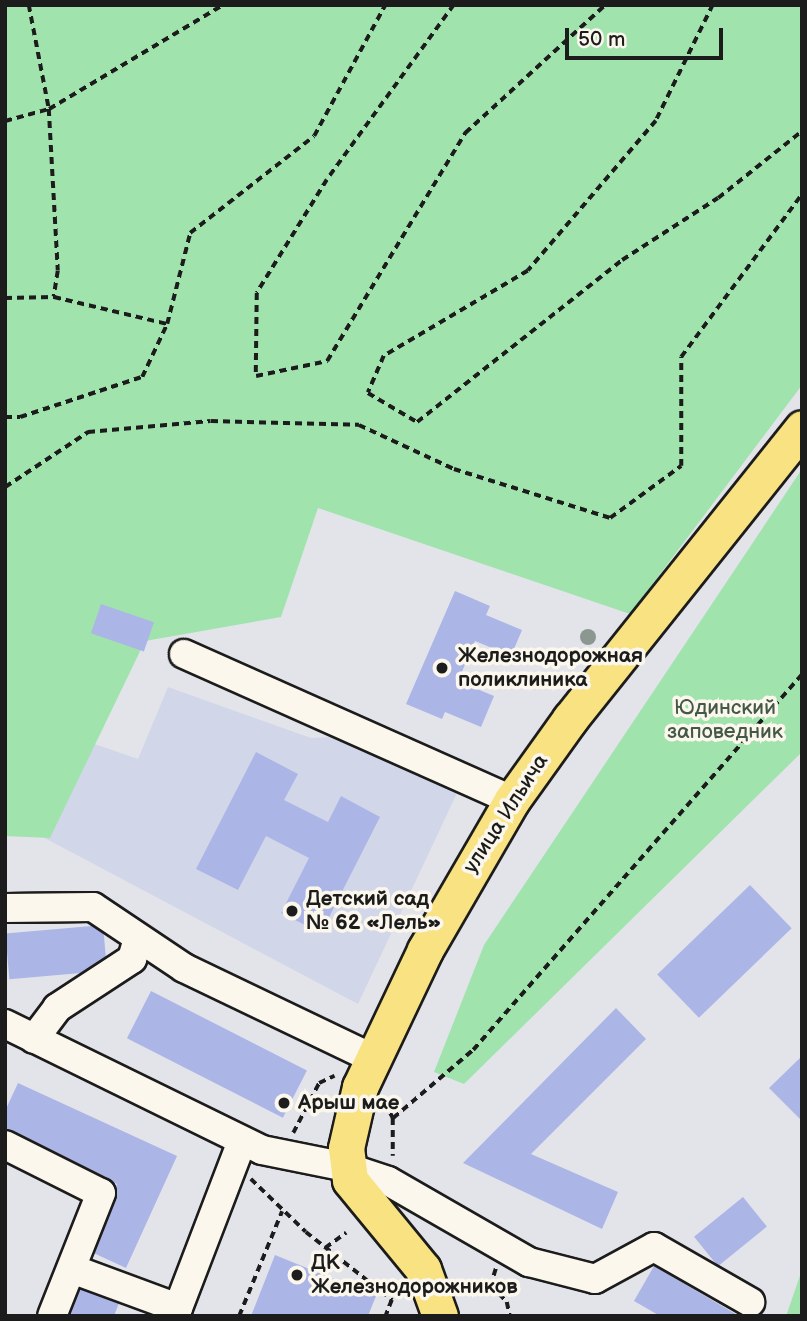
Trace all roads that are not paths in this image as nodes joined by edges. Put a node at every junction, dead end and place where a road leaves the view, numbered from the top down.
1 (802, 428) edge
2 (184, 654) dead end
3 (512, 800) junction
4 (5, 908) edge
5 (137, 941) junction
6 (15, 1036) edge
7 (372, 1058) junction
8 (242, 1141) junction
9 (5, 1145) edge
10 (346, 1167) junction
11 (72, 1269) junction
12 (750, 1302) dead end
13 (52, 1316) edge
14 (440, 1316) edge

1 - 3 main road, улица Ильича
2 - 3 street
3 - 7 main road, улица Ильича
4 - 5 street
5 - 6 street
5 - 7 street
6 - 8 street
7 - 10 main road, улица Ильича
8 - 10 street
8 - 11 street
9 - 11 street
10 - 12 street
10 - 14 main road
11 - 13 street

